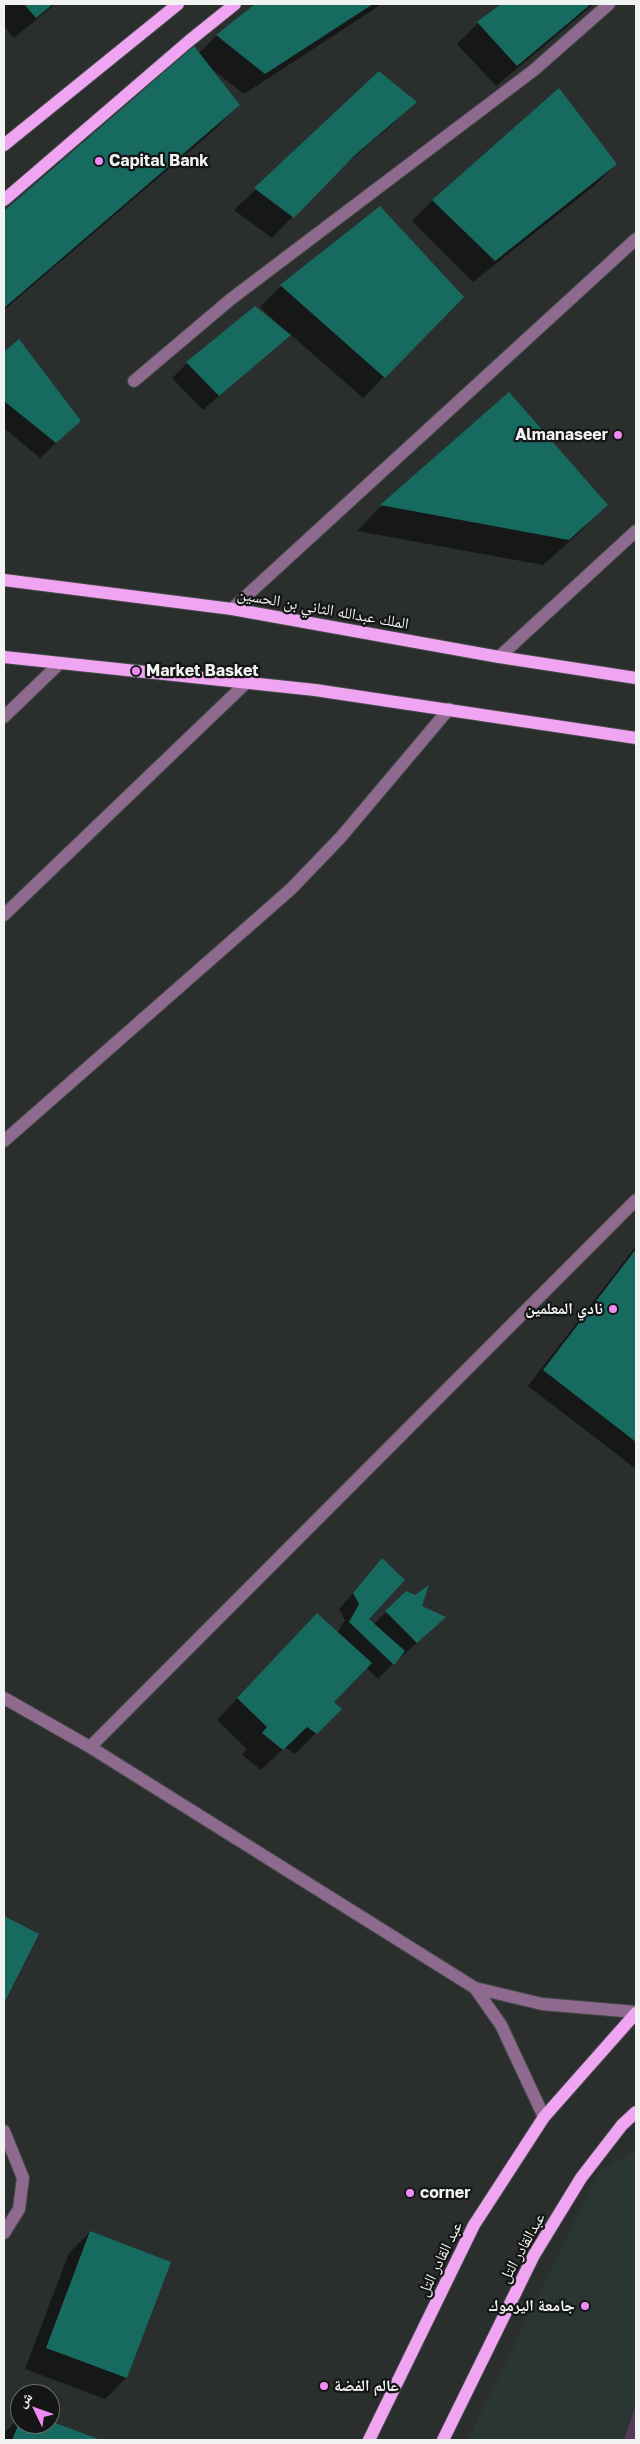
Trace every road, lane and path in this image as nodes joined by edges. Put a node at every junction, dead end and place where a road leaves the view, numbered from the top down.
1 (178, 4) edge
2 (235, 4) edge
3 (609, 4) edge
4 (4, 145) edge
5 (4, 200) edge
6 (636, 239) edge
7 (134, 381) dead end
8 (636, 531) edge
9 (4, 580) edge
10 (232, 609) junction
11 (4, 657) edge
12 (499, 657) junction
13 (60, 663) junction
14 (636, 678) edge
15 (246, 684) junction
16 (449, 709) junction
17 (4, 717) edge
18 (636, 738) edge
19 (4, 915) edge
20 (4, 1141) edge
21 (636, 1200) edge
22 (4, 1698) edge
23 (90, 1747) junction
24 (474, 1988) junction
25 (636, 2012) edge
26 (636, 2112) edge
27 (544, 2117) junction
28 (636, 2119) edge
29 (622, 2124) junction
30 (4, 2131) edge
31 (4, 2234) edge
32 (369, 2440) edge
33 (442, 2440) edge

1 - 4 main road
2 - 5 main road
3 - 7 street
6 - 10 street
8 - 12 street
9 - 10 main road, الملك عبدالله الثاني بن الحسين
10 - 12 main road, الملك عبدالله الثاني بن الحسين
11 - 13 main road
12 - 14 main road, الملك عبدالله الثاني بن الحسين
13 - 15 main road
13 - 17 street
15 - 16 main road
15 - 19 street
16 - 18 main road
16 - 20 street
21 - 23 street
22 - 23 street
23 - 24 street
24 - 25 street
24 - 27 street
25 - 27 main road, عبد القادر التل
26 - 29 main road, عبدالقادر التل
27 - 32 main road, عبد القادر التل
28 - 29 main road
29 - 33 main road, عبدالقادر التل
30 - 31 street

